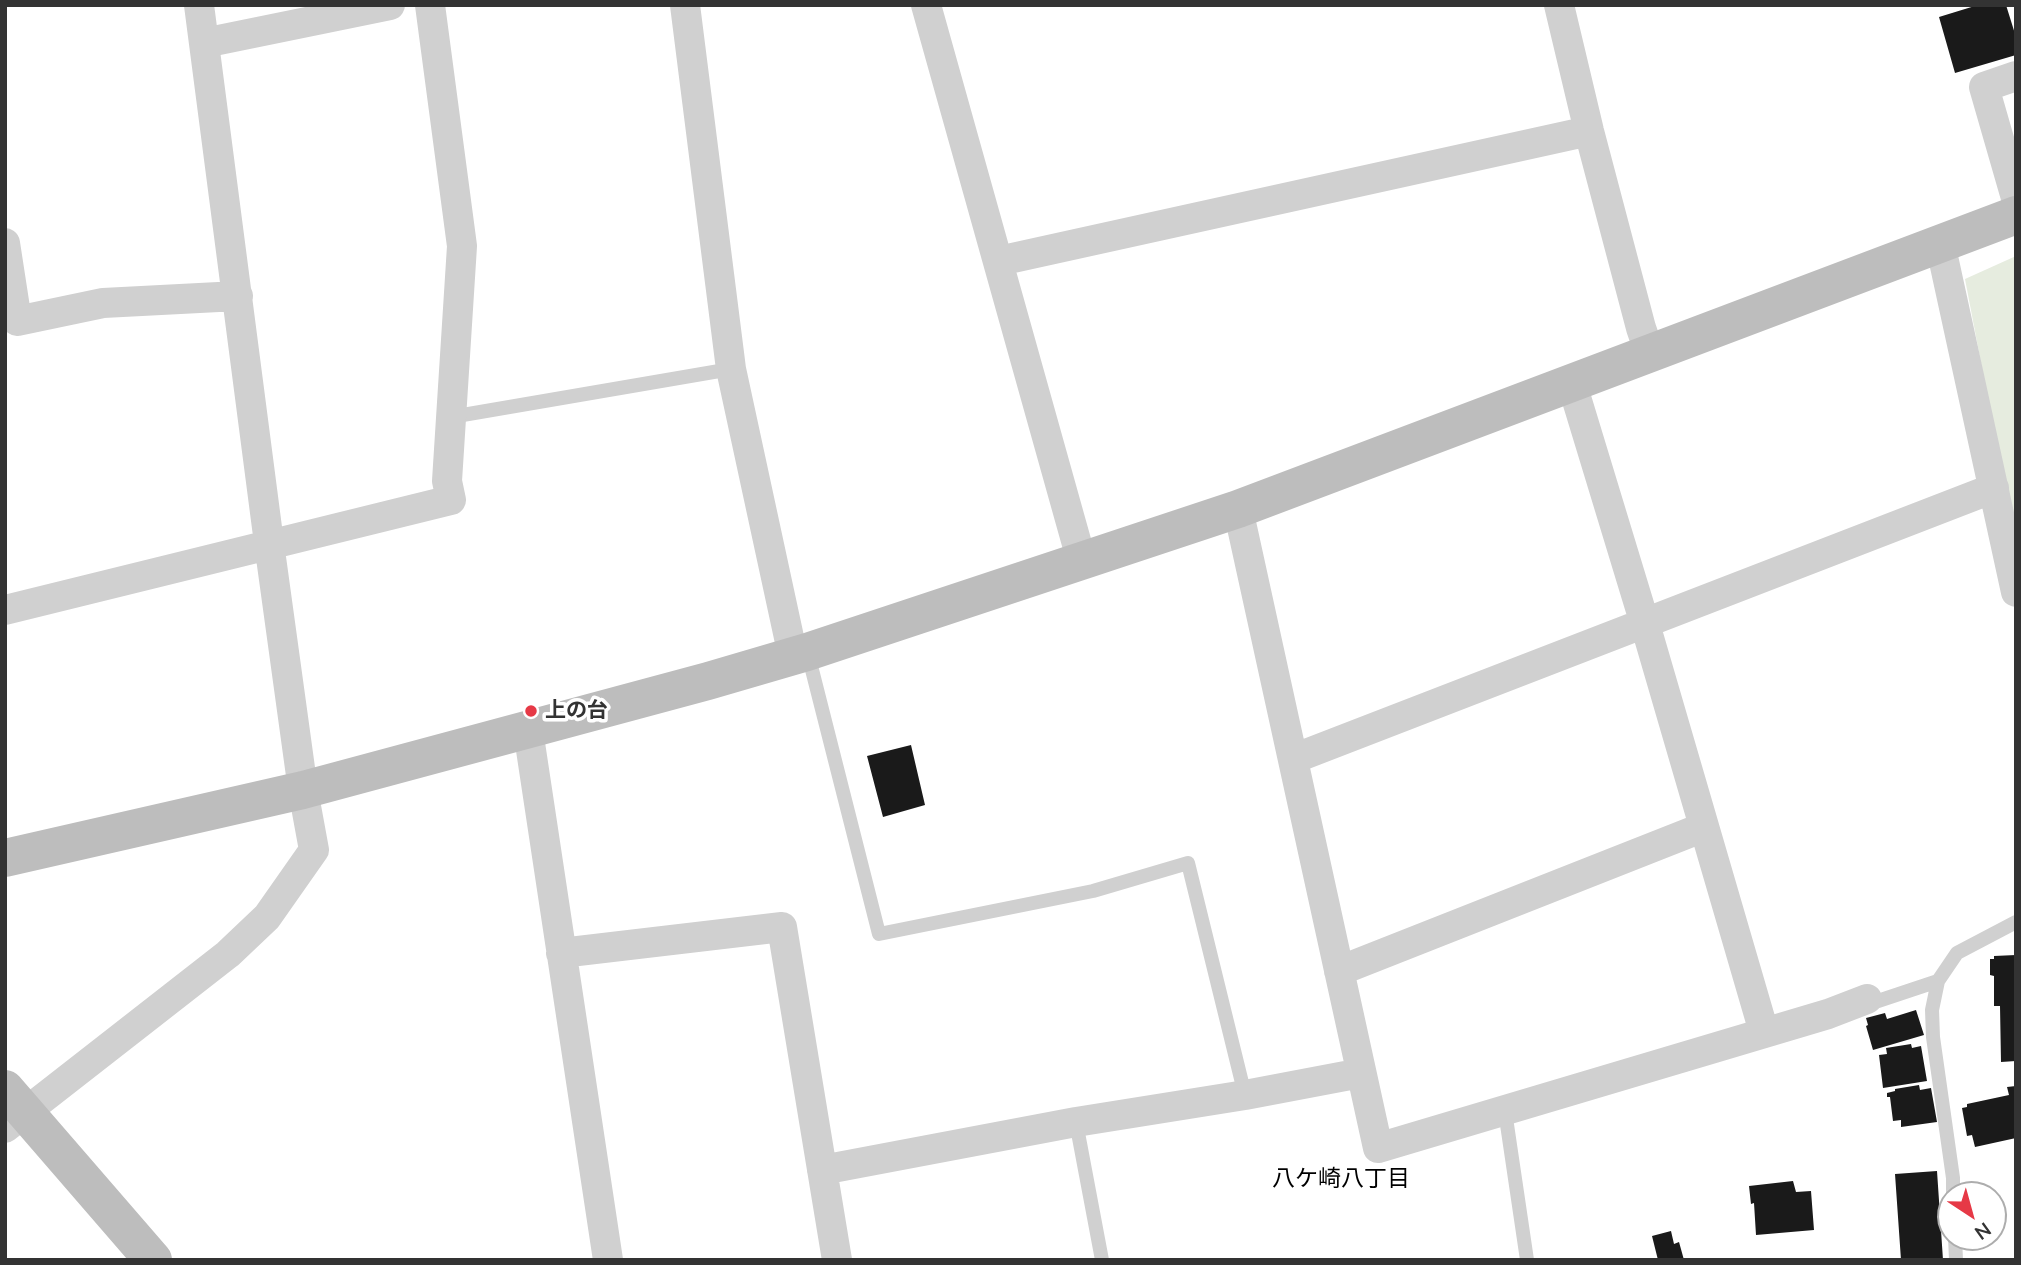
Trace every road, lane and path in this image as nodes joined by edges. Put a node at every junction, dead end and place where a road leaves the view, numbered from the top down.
1 (200, 5) edge
2 (390, 5) edge
3 (430, 5) edge
4 (685, 5) edge
5 (926, 5) edge
6 (1559, 5) edge
7 (204, 43) junction
8 (2016, 76) edge
9 (1589, 131) junction
10 (2016, 198) edge
11 (2016, 215) edge
12 (5, 243) edge
13 (1940, 243) junction
14 (999, 261) junction
15 (238, 296) junction
16 (11, 324) edge
17 (1650, 354) junction
18 (731, 369) junction
19 (1572, 384) junction
20 (451, 417) junction
21 (1994, 488) junction
22 (1238, 509) junction
23 (269, 544) junction
24 (1082, 562) junction
25 (2016, 593) edge
26 (5, 610) edge
27 (1645, 624) junction
28 (800, 654) junction
29 (528, 730) junction
30 (1293, 759) junction
31 (303, 790) junction
32 (1704, 827) junction
33 (5, 858) edge
34 (2016, 922) edge
35 (561, 953) junction
36 (1339, 971) junction
37 (1938, 981) junction
38 (1867, 999) joint
39 (1763, 1032) junction
40 (1361, 1073) junction
41 (1245, 1095) junction
42 (12, 1110) edge
43 (1505, 1111) junction
44 (1076, 1122) junction
45 (822, 1170) junction
46 (1953, 1181) edge
47 (153, 1260) edge
48 (608, 1260) edge
49 (837, 1260) edge
50 (1102, 1260) edge
51 (1527, 1260) edge

1 - 7 street
2 - 7 street
3 - 20 street
4 - 18 street
5 - 14 street
6 - 9 street
7 - 15 street
8 - 10 street
9 - 14 street
9 - 17 street
11 - 13 street
12 - 16 street
13 - 17 street
13 - 21 street
14 - 24 street
15 - 16 street
15 - 23 street
17 - 19 street
18 - 20 lane
18 - 28 street
19 - 22 street
19 - 27 street
20 - 23 street
21 - 25 street
21 - 27 street
22 - 24 street
22 - 30 street
23 - 26 street
23 - 31 street
24 - 28 street
27 - 30 street
27 - 32 street
28 - 29 street
28 - 41 lane
29 - 31 street
29 - 35 street
30 - 36 street
31 - 33 street
31 - 42 street
32 - 36 street
32 - 39 street
34 - 37 lane
35 - 45 street
35 - 48 street
36 - 40 street
37 - 38 lane
37 - 46 lane
38 - 39 street
39 - 43 street
40 - 41 street
40 - 43 street
41 - 44 street
42 - 47 street
43 - 51 lane
44 - 45 street
44 - 50 lane
45 - 49 street

